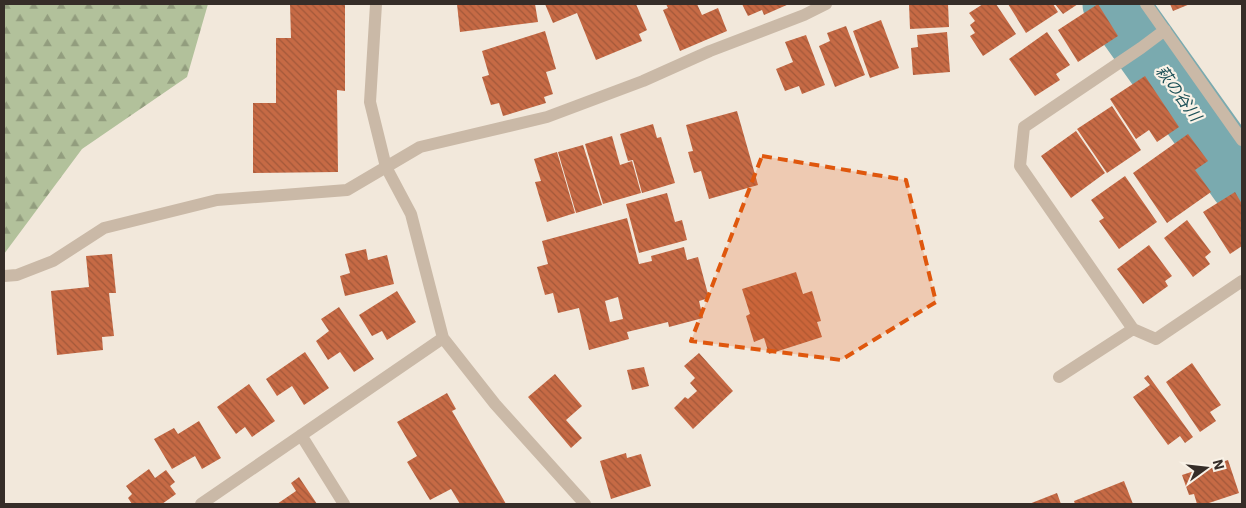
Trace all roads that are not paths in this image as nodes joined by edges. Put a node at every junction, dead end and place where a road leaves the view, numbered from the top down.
1 (376, 4) edge
2 (826, 4) edge
3 (1146, 4) edge
4 (1165, 30) junction
5 (1242, 140) edge
6 (386, 167) junction
7 (4, 276) edge
8 (1242, 281) edge
9 (1133, 329) junction
10 (443, 338) junction
11 (1060, 377) dead end
12 (300, 435) junction
13 (201, 504) edge
14 (344, 504) edge
15 (585, 504) edge

1 - 6 street
2 - 6 street
3 - 4 street
4 - 5 street
4 - 9 street
6 - 7 street
6 - 10 street
8 - 9 street
9 - 11 street
10 - 12 street
10 - 15 street
12 - 13 street
12 - 14 street

